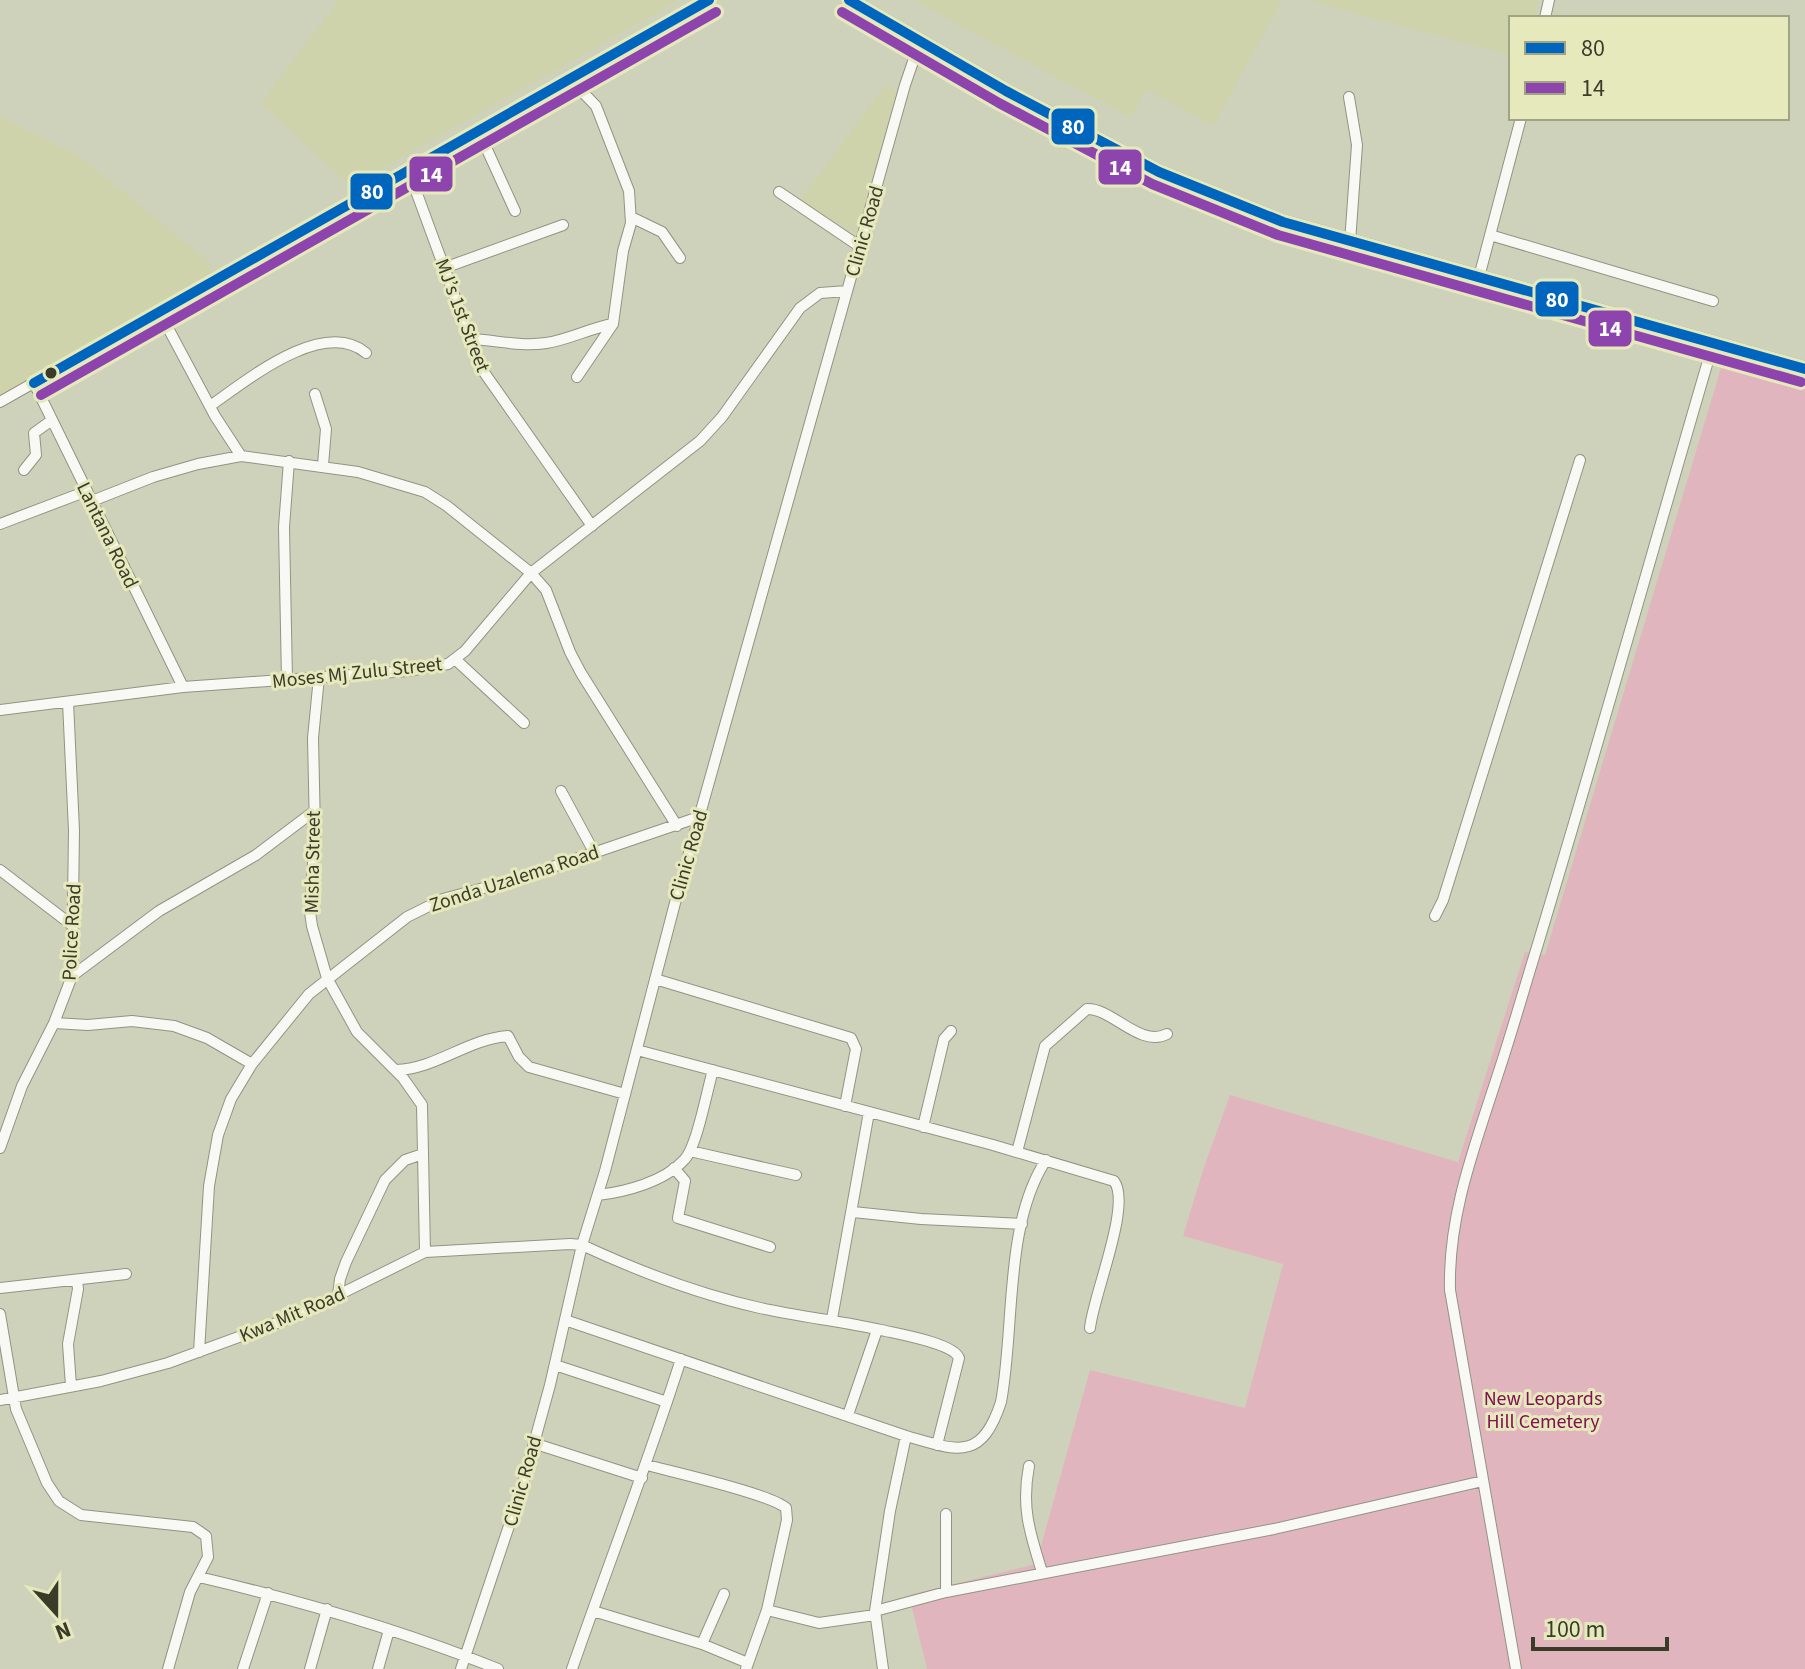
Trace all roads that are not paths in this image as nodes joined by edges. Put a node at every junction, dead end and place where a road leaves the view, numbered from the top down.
1 (709, 0) edge
2 (849, 0) edge
3 (920, 41) junction
4 (570, 79) junction
5 (1349, 97) dead end
6 (1520, 120) edge
7 (479, 132) junction
8 (409, 172) junction
9 (779, 192) dead end
10 (515, 211) dead end
11 (631, 217) junction
12 (563, 225) dead end
13 (1490, 235) junction
14 (1350, 242) junction
15 (859, 246) junction
16 (680, 258) dead end
17 (444, 268) junction
18 (1479, 277) junction
19 (847, 291) junction
20 (1713, 301) dead end
21 (160, 313) junction
22 (613, 324) junction
23 (470, 339) junction
24 (1713, 344) junction
25 (366, 353) dead end
26 (1805, 369) edge
27 (577, 377) dead end
28 (34, 383) junction
29 (315, 394) dead end
30 (0, 402) edge
31 (210, 406) junction
32 (52, 420) junction
33 (241, 456) junction
34 (1580, 460) dead end
35 (289, 461) junction
36 (323, 465) junction
37 (24, 470) dead end
38 (89, 496) junction
39 (0, 524) edge
40 (592, 526) junction
41 (531, 573) junction
42 (456, 660) junction
43 (319, 677) junction
44 (287, 680) junction
45 (183, 687) junction
46 (68, 702) junction
47 (0, 710) edge
48 (524, 723) dead end
49 (561, 791) dead end
50 (313, 812) junction
51 (699, 817) junction
52 (677, 826) junction
53 (594, 852) junction
54 (0, 870) edge
55 (1435, 916) dead end
56 (73, 926) junction
57 (72, 976) junction
58 (327, 978) junction
59 (655, 979) junction
60 (54, 1023) junction
61 (951, 1031) dead end
62 (1167, 1034) dead end
63 (637, 1050) junction
64 (252, 1064) junction
65 (396, 1070) junction
66 (713, 1070) junction
67 (625, 1094) junction
68 (845, 1106) junction
69 (869, 1112) junction
70 (923, 1127) junction
71 (0, 1148) edge
72 (690, 1151) junction
73 (1017, 1152) junction
74 (423, 1154) junction
75 (1046, 1160) junction
76 (674, 1168) junction
77 (796, 1175) dead end
78 (598, 1195) junction
79 (853, 1212) junction
80 (1022, 1224) junction
81 (582, 1245) junction
82 (770, 1247) dead end
83 (425, 1252) junction
84 (126, 1274) dead end
85 (77, 1281) junction
86 (0, 1288) edge
87 (338, 1295) junction
88 (0, 1314) edge
89 (832, 1319) junction
90 (565, 1320) junction
91 (1090, 1328) dead end
92 (877, 1330) junction
93 (199, 1352) junction
94 (681, 1359) junction
95 (555, 1365) junction
96 (71, 1386) junction
97 (14, 1397) junction
98 (0, 1400) edge
99 (667, 1402) junction
100 (848, 1415) junction
101 (906, 1436) junction
102 (533, 1443) junction
103 (937, 1445) junction
104 (647, 1465) junction
105 (1029, 1466) dead end
106 (642, 1478) junction
107 (1483, 1481) junction
108 (946, 1514) dead end
109 (1042, 1572) junction
110 (199, 1577) junction
111 (946, 1592) junction
112 (268, 1593) junction
113 (724, 1594) dead end
114 (327, 1609) junction
115 (767, 1610) junction
116 (593, 1611) junction
117 (875, 1613) junction
118 (389, 1630) junction
119 (702, 1644) junction
120 (465, 1655) junction
121 (747, 1666) edge
122 (168, 1669) edge
123 (243, 1669) edge
124 (310, 1669) edge
125 (378, 1669) edge
126 (461, 1669) edge
127 (498, 1669) edge
128 (572, 1669) edge
129 (883, 1669) edge
130 (1516, 1669) edge

1 - 4 street
2 - 3 main road
3 - 14 main road
3 - 15 street, Clinic Road
4 - 7 street
4 - 11 street
5 - 14 street
6 - 13 street
7 - 8 street
7 - 10 street
8 - 17 street, MJ’s 1st Street
8 - 21 street
9 - 15 street
11 - 16 street
11 - 22 street
12 - 17 street
13 - 18 street
13 - 20 street
14 - 18 main road
15 - 19 street, Clinic Road
17 - 23 street, MJ’s 1st Street
18 - 24 main road
19 - 40 street, Moses Mj Zulu Street
19 - 51 street, Clinic Road
21 - 28 street
21 - 31 street
22 - 23 street
22 - 27 street
23 - 40 street, MJ’s 1st Street
24 - 26 main road
24 - 107 street
25 - 31 street
28 - 30 street
28 - 32 street, Lantana Road
29 - 36 street
31 - 33 street
32 - 37 street
32 - 38 street, Lantana Road
33 - 35 street
33 - 38 street
34 - 55 street
35 - 36 street
35 - 44 street
36 - 41 street
38 - 39 street
38 - 45 street, Lantana Road
40 - 41 street, Moses Mj Zulu Street
41 - 42 street, Moses Mj Zulu Street
41 - 52 street
42 - 43 street, Moses Mj Zulu Street
42 - 48 street
43 - 44 street, Moses Mj Zulu Street
43 - 50 street, Misha Street
44 - 45 street, Moses Mj Zulu Street
45 - 46 street, Moses Mj Zulu Street
46 - 47 street, Moses Mj Zulu Street
46 - 56 street, Police Road
49 - 53 street
50 - 57 street
50 - 58 street, Misha Street
51 - 52 street, Zonda Uzalema Road
51 - 59 street, Clinic Road
52 - 53 street, Zonda Uzalema Road
53 - 58 street, Zonda Uzalema Road
54 - 56 street
56 - 57 street, Police Road
57 - 60 street, Police Road
58 - 64 street, Zonda Uzalema Road
58 - 65 street, Misha Street
59 - 63 street, Clinic Road
59 - 68 street
60 - 64 street
60 - 71 street, Police Road
61 - 70 street
62 - 73 street
63 - 66 street
63 - 67 street, Clinic Road
64 - 93 street, Zonda Uzalema Road
65 - 67 street
65 - 74 street, Misha Street
66 - 68 street
66 - 72 street
67 - 78 street, Clinic Road
68 - 69 street
69 - 70 street
69 - 79 street
70 - 73 street
72 - 76 street
72 - 77 street
73 - 75 street
74 - 83 street, Misha Street
74 - 87 street
75 - 80 street
75 - 91 street
76 - 78 street
76 - 82 street
78 - 81 street, Clinic Road
79 - 80 street
79 - 89 street
80 - 103 street
81 - 83 street, Kwa Mit Road
81 - 89 street
81 - 90 street, Clinic Road
83 - 87 street, Kwa Mit Road
84 - 85 street
85 - 86 street
85 - 96 street
87 - 93 street, Kwa Mit Road
88 - 97 street
89 - 92 street
90 - 94 street
90 - 95 street, Clinic Road
92 - 100 street
92 - 103 street
93 - 96 street, Kwa Mit Road
94 - 99 street
94 - 100 street
95 - 99 street
95 - 102 street, Clinic Road
96 - 97 street, Kwa Mit Road
97 - 98 street, Kwa Mit Road
97 - 110 street
99 - 104 street
100 - 101 street
101 - 103 street
101 - 117 street
102 - 106 street
102 - 120 street, Clinic Road
104 - 106 street
104 - 115 street
105 - 109 street
106 - 116 street
107 - 109 street
107 - 130 street
108 - 111 street
109 - 111 street
110 - 112 street
110 - 122 street
111 - 117 street
112 - 114 street
112 - 123 street
113 - 119 street
114 - 118 street
114 - 124 street
115 - 117 street
115 - 121 street
116 - 119 street
116 - 128 street
117 - 129 street
118 - 120 street
118 - 125 street
119 - 121 street
120 - 126 street, Clinic Road
120 - 127 street

